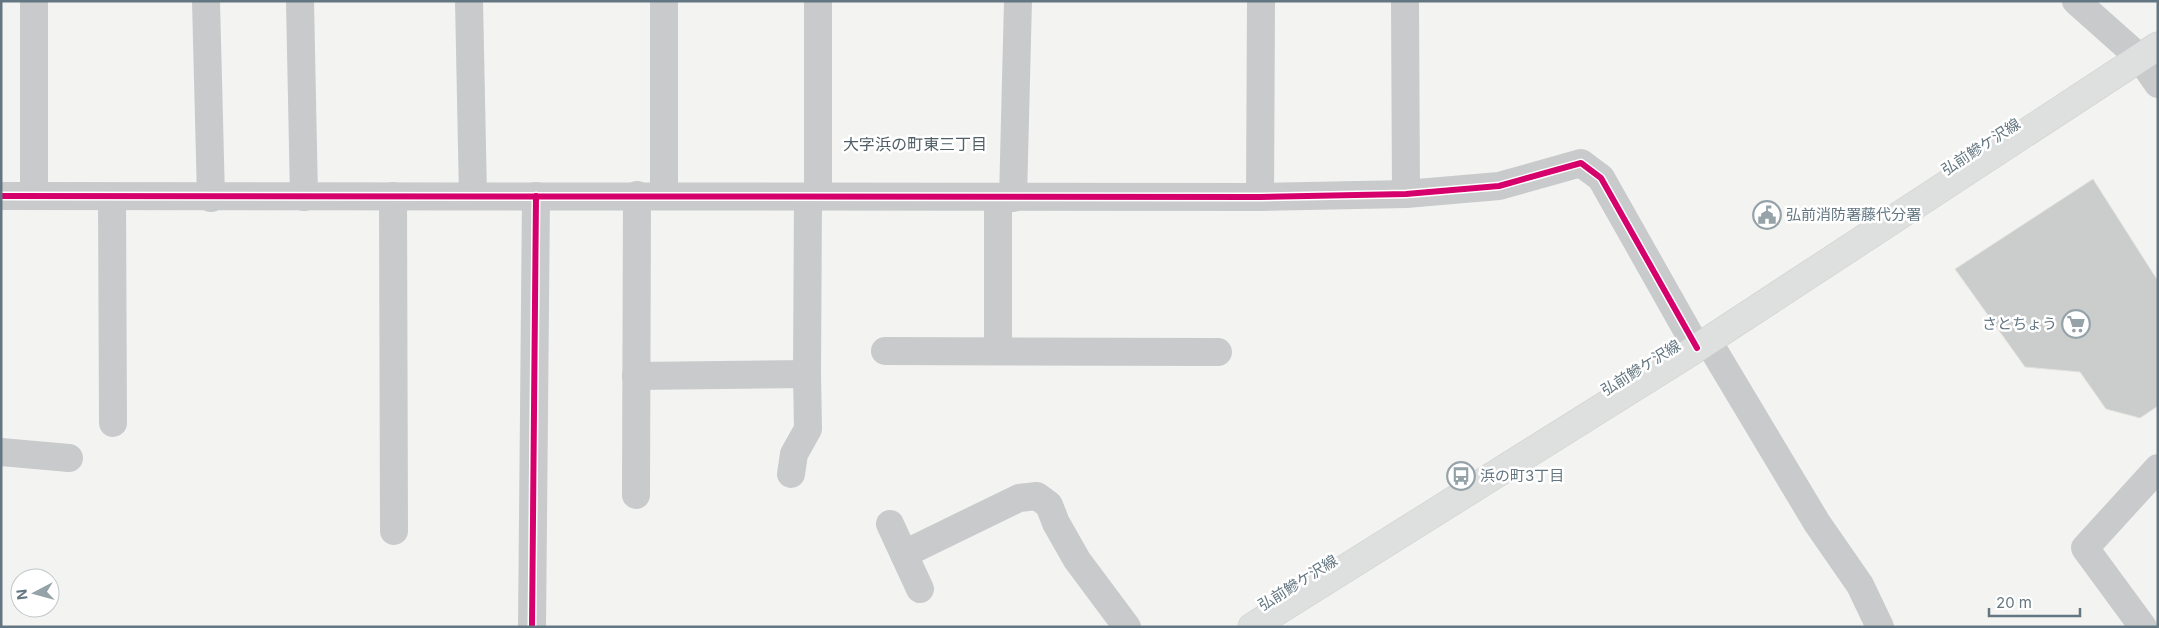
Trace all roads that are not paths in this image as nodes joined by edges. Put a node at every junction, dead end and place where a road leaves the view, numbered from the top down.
1 (34, 1) edge
2 (206, 1) edge
3 (300, 1) edge
4 (469, 1) edge
5 (664, 1) edge
6 (818, 1) edge
7 (1018, 1) edge
8 (1261, 1) edge
9 (1405, 1) edge
10 (2076, 1) edge
11 (2149, 52) edge
12 (2158, 84) edge
13 (1406, 194) junction
14 (1, 196) edge
15 (34, 196) junction
16 (393, 196) junction
17 (473, 196) junction
18 (536, 196) junction
19 (637, 196) junction
20 (664, 196) junction
21 (112, 197) junction
22 (304, 197) junction
23 (813, 197) junction
24 (1260, 197) junction
25 (211, 198) junction
26 (1005, 198) junction
27 (1702, 345) junction
28 (885, 351) dead end
29 (998, 351) junction
30 (1218, 352) dead end
31 (807, 374) junction
32 (636, 376) junction
33 (113, 423) dead end
34 (1, 452) edge
35 (70, 458) dead end
36 (2158, 468) edge
37 (792, 474) dead end
38 (636, 495) dead end
39 (890, 524) dead end
40 (394, 531) dead end
41 (904, 554) junction
42 (920, 589) dead end
43 (532, 627) edge
44 (1127, 627) edge
45 (1252, 627) edge
46 (1880, 627) edge
47 (2143, 627) edge

1 - 15 street
2 - 25 street
3 - 22 street
4 - 17 street
5 - 20 street
6 - 23 street
7 - 26 street
8 - 24 street
9 - 13 street
10 - 11 street
11 - 12 street
11 - 27 main road, 弘前鰺ケ沢線
13 - 24 street
13 - 27 street
14 - 15 street
15 - 21 street
16 - 17 street
16 - 22 street
16 - 40 street
17 - 18 street
18 - 19 street
18 - 43 street
19 - 20 street
19 - 32 street
20 - 23 street
21 - 25 street
21 - 33 street
22 - 25 street
23 - 26 street
23 - 31 street
24 - 26 street
26 - 29 street
27 - 45 main road, 弘前鰺ケ沢線
27 - 46 street
28 - 29 street
29 - 30 street
31 - 32 street
31 - 37 street
32 - 38 street
34 - 35 street
36 - 47 street
39 - 41 street
41 - 42 street
41 - 44 street

